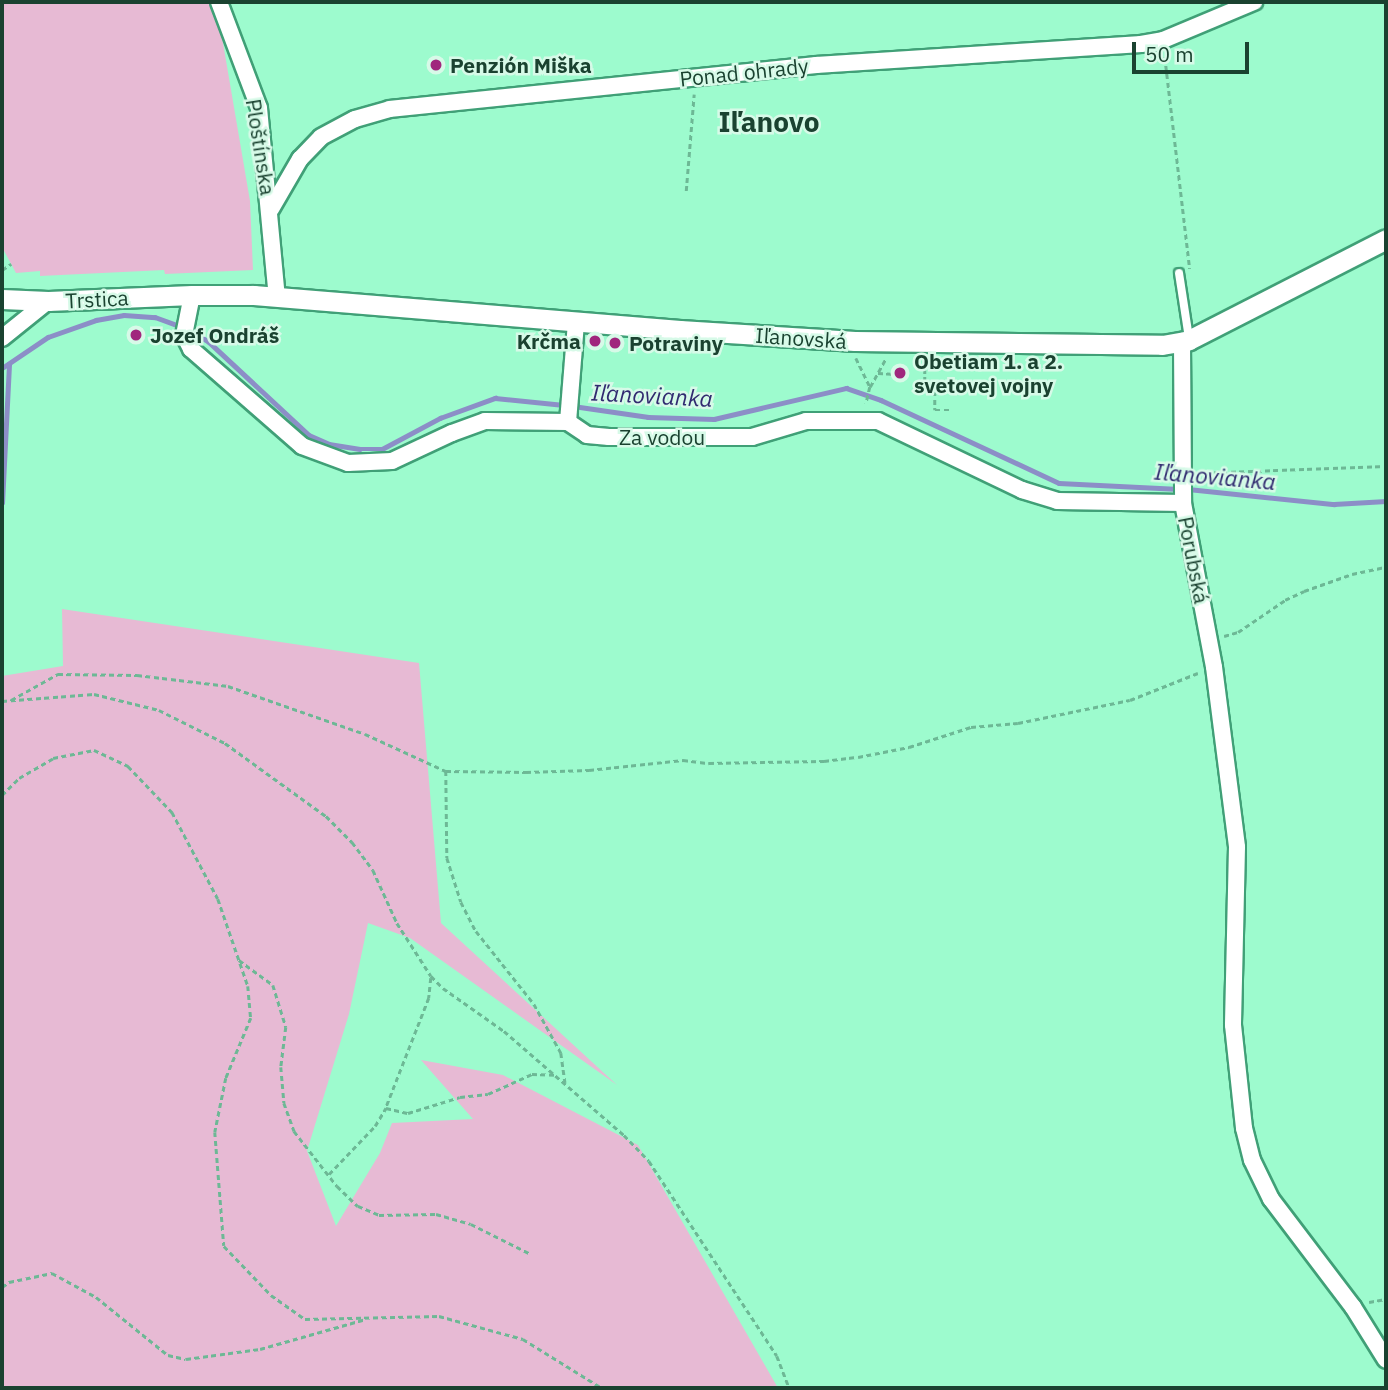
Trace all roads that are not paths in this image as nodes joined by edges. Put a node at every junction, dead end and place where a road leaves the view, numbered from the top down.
1 (219, 2) edge
2 (1254, 2) edge
3 (271, 209) junction
4 (1386, 239) edge
5 (1179, 273) dead end
6 (192, 295) junction
7 (277, 297) junction
8 (2, 299) edge
9 (48, 302) junction
10 (576, 322) junction
11 (2, 338) edge
12 (1186, 342) junction
13 (569, 412) junction
14 (1183, 489) junction
15 (1386, 1360) edge

1 - 3 street, Ploštínska
2 - 3 street, Ponad ohrady
3 - 7 street, Ploštínska
4 - 12 street, Iľanovská
5 - 12 lane
6 - 7 street, Iľanovská
6 - 9 street, Trstica
6 - 13 street, Za vodou
7 - 10 street, Iľanovská
8 - 9 street, Trstica
9 - 11 street
10 - 12 street, Iľanovská
10 - 13 street
12 - 14 street, Porubská
13 - 14 street, Za vodou
14 - 15 street, Porubská

